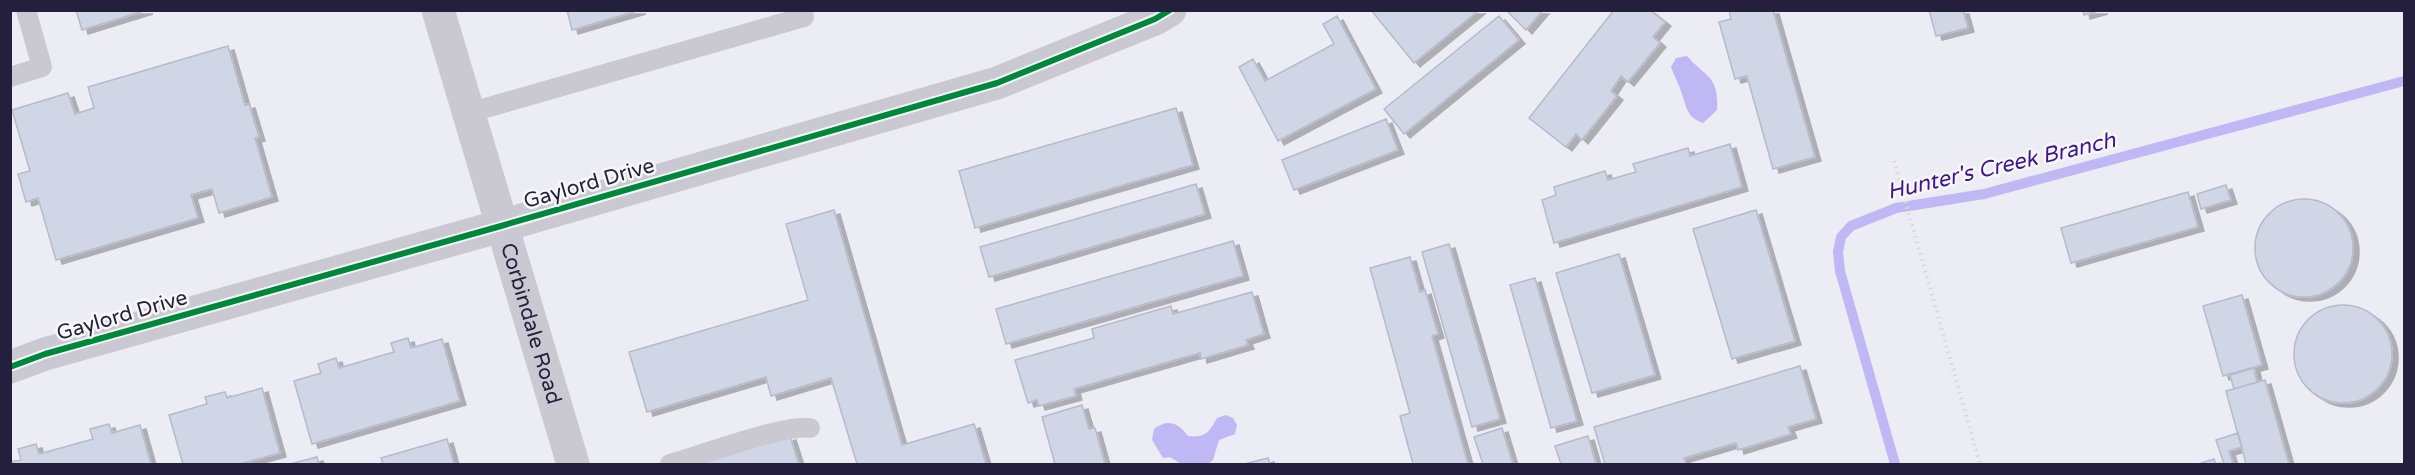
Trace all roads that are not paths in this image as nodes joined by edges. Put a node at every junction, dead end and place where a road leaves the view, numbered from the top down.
1 (26, 10) edge
2 (438, 10) edge
3 (802, 10) edge
4 (1170, 10) edge
5 (10, 77) edge
6 (468, 113) junction
7 (501, 226) junction
8 (10, 351) edge
9 (45, 354) junction
10 (10, 367) edge
11 (810, 428) dead end
12 (573, 465) edge
13 (670, 465) edge

1 - 5 lane
2 - 6 street, Corbindale Road
3 - 6 lane
4 - 7 street, Gaylord Drive
6 - 7 street, Corbindale Road
7 - 9 street, Gaylord Drive
7 - 12 street, Corbindale Road
8 - 9 street, Gaylord Drive
9 - 10 street, Gaylord Drive
11 - 13 lane

